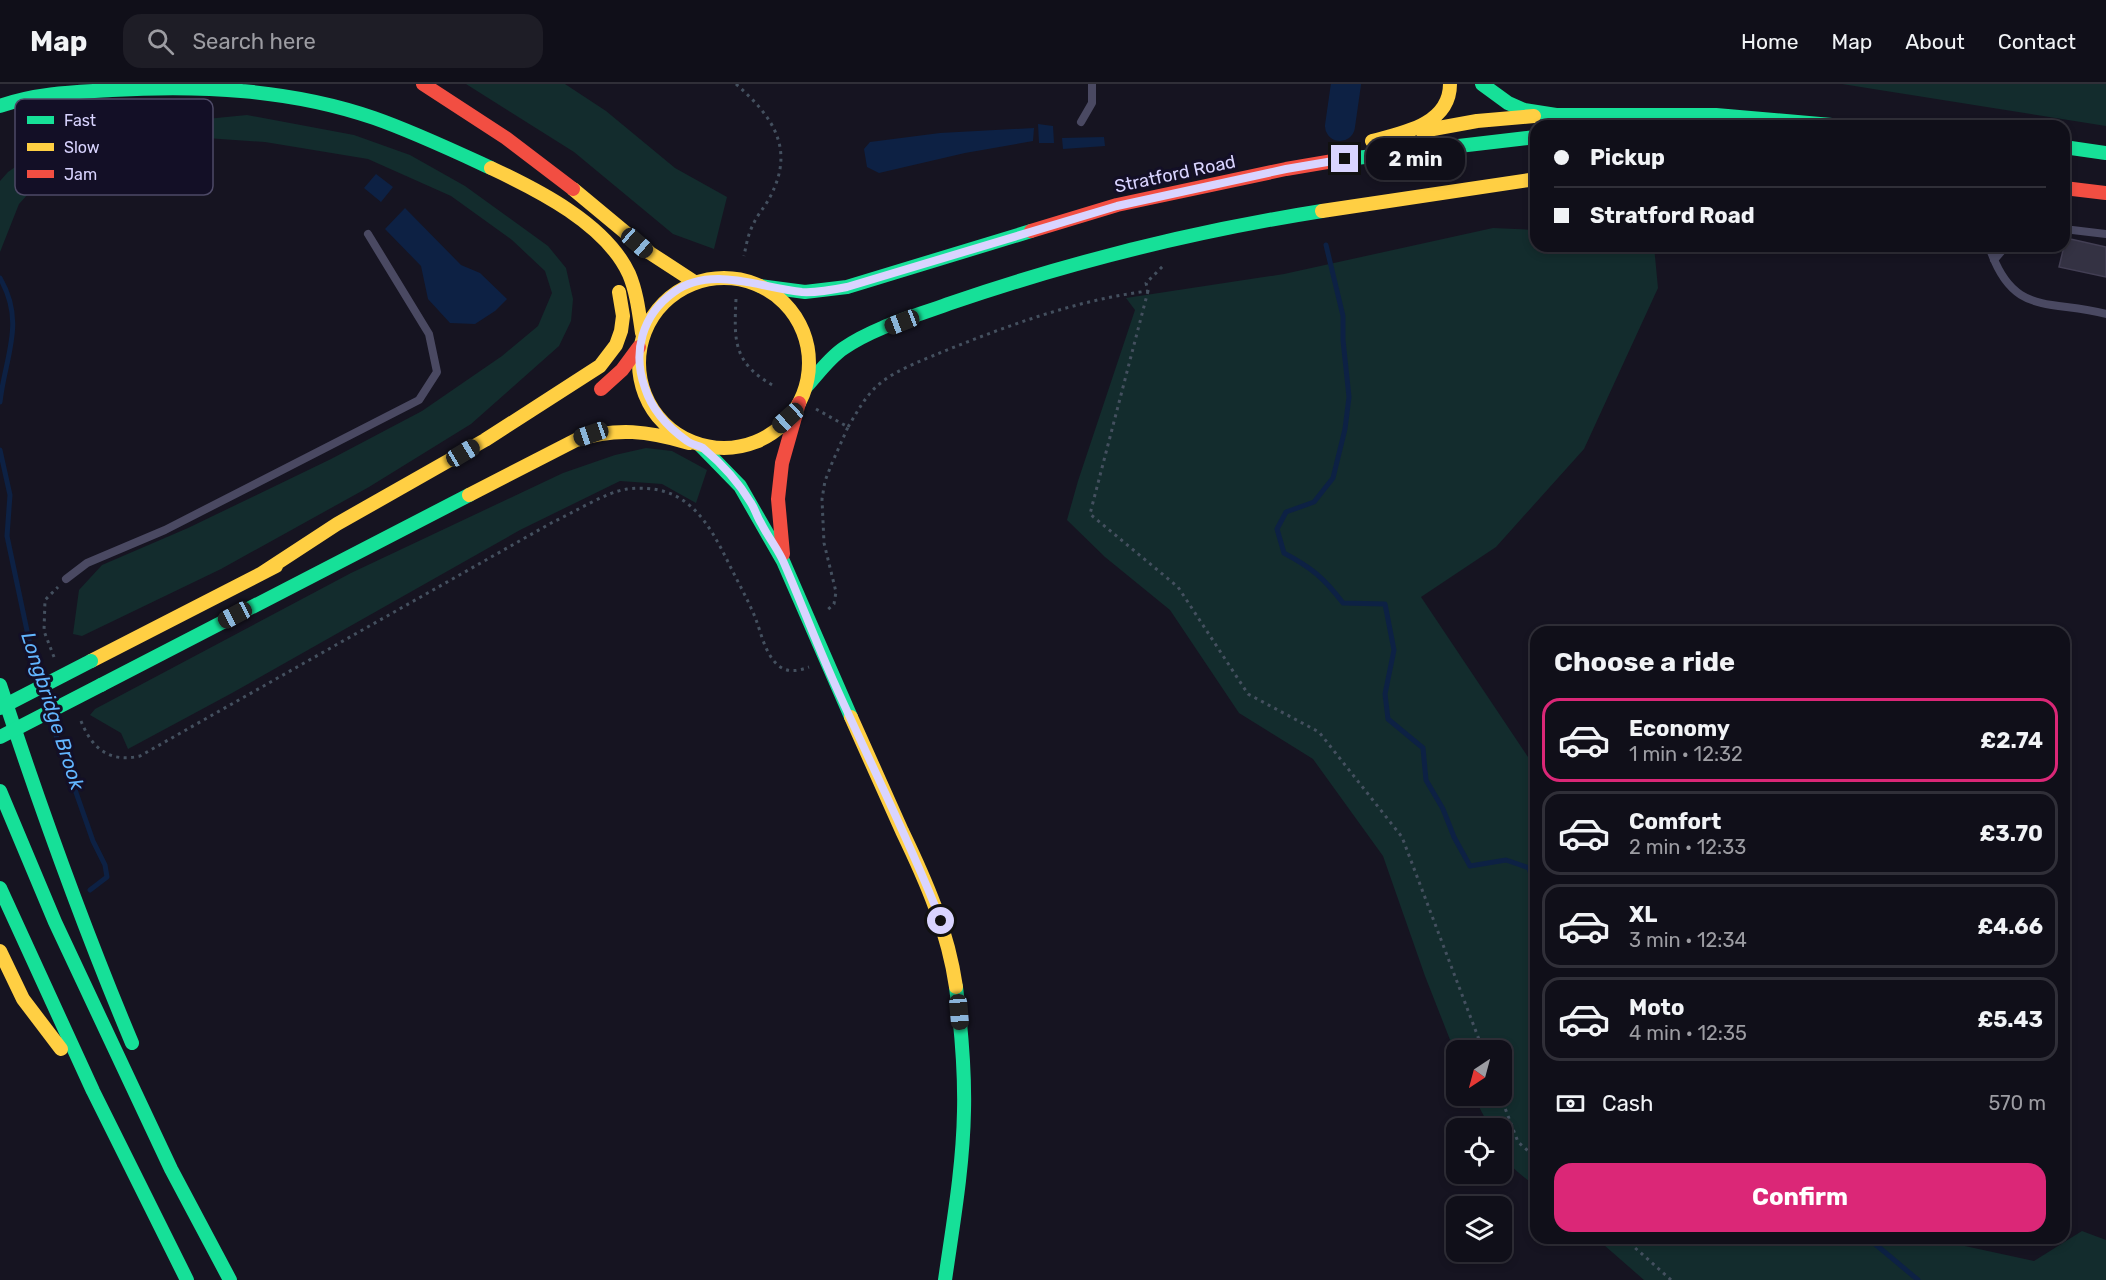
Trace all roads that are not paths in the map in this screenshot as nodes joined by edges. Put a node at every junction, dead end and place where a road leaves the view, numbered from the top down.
1 (423, 84) edge
2 (1092, 84) edge
3 (1450, 84) edge
4 (1482, 84) edge
5 (234, 89) junction
6 (20, 99) edge
7 (189, 99) edge
8 (15, 101) edge
9 (0, 106) edge
10 (1556, 115) junction
11 (1774, 120) edge
12 (1081, 122) dead end
13 (1396, 135) junction
14 (1530, 138) edge
15 (2070, 148) edge
16 (2106, 153) edge
17 (487, 167) junction
18 (1530, 180) edge
19 (2070, 189) edge
20 (2106, 193) edge
21 (1117, 206) junction
22 (567, 226) dead end
23 (2070, 230) edge
24 (368, 234) dead end
25 (2106, 234) edge
26 (1991, 252) edge
27 (2001, 252) edge
28 (1994, 260) junction
29 (613, 277) dead end
30 (693, 281) junction
31 (760, 286) junction
32 (2106, 314) edge
33 (640, 340) junction
34 (806, 387) junction
35 (588, 397) dead end
36 (799, 403) junction
37 (695, 445) junction
38 (428, 488) dead end
39 (783, 561) junction
40 (259, 575) junction
41 (66, 579) road end
42 (0, 685) edge
43 (0, 708) edge
44 (0, 737) edge
45 (0, 791) edge
46 (0, 888) edge
47 (0, 951) edge
48 (136, 1053) dead end
49 (93, 1091) junction
50 (152, 1094) dead end
51 (171, 1169) junction
52 (188, 1280) edge
53 (230, 1280) edge
54 (945, 1280) edge

1 - 30 main road
2 - 12 lane
3 - 13 main road
4 - 10 main road
5 - 6 main road
5 - 7 main road
5 - 17 main road
8 - 9 main road
10 - 11 main road
10 - 13 main road
13 - 21 main road
14 - 21 main road, Stratford Road
15 - 16 main road
17 - 22 main road
17 - 33 main road
18 - 34 main road
19 - 20 main road
21 - 31 main road, Stratford Road
23 - 25 lane
24 - 41 lane
26 - 28 lane
27 - 28 lane
28 - 32 lane
29 - 40 main road
30 - 31 main road
30 - 33 main road
31 - 34 main road
33 - 35 main road
33 - 37 main road
34 - 36 main road
36 - 37 main road
36 - 39 main road
37 - 39 main road
37 - 44 main road, bridge
38 - 40 main road
39 - 54 main road
40 - 43 main road, bridge
42 - 48 main road
45 - 51 main road
46 - 49 main road
47 - 49 main road
49 - 52 main road
50 - 51 main road
51 - 53 main road

